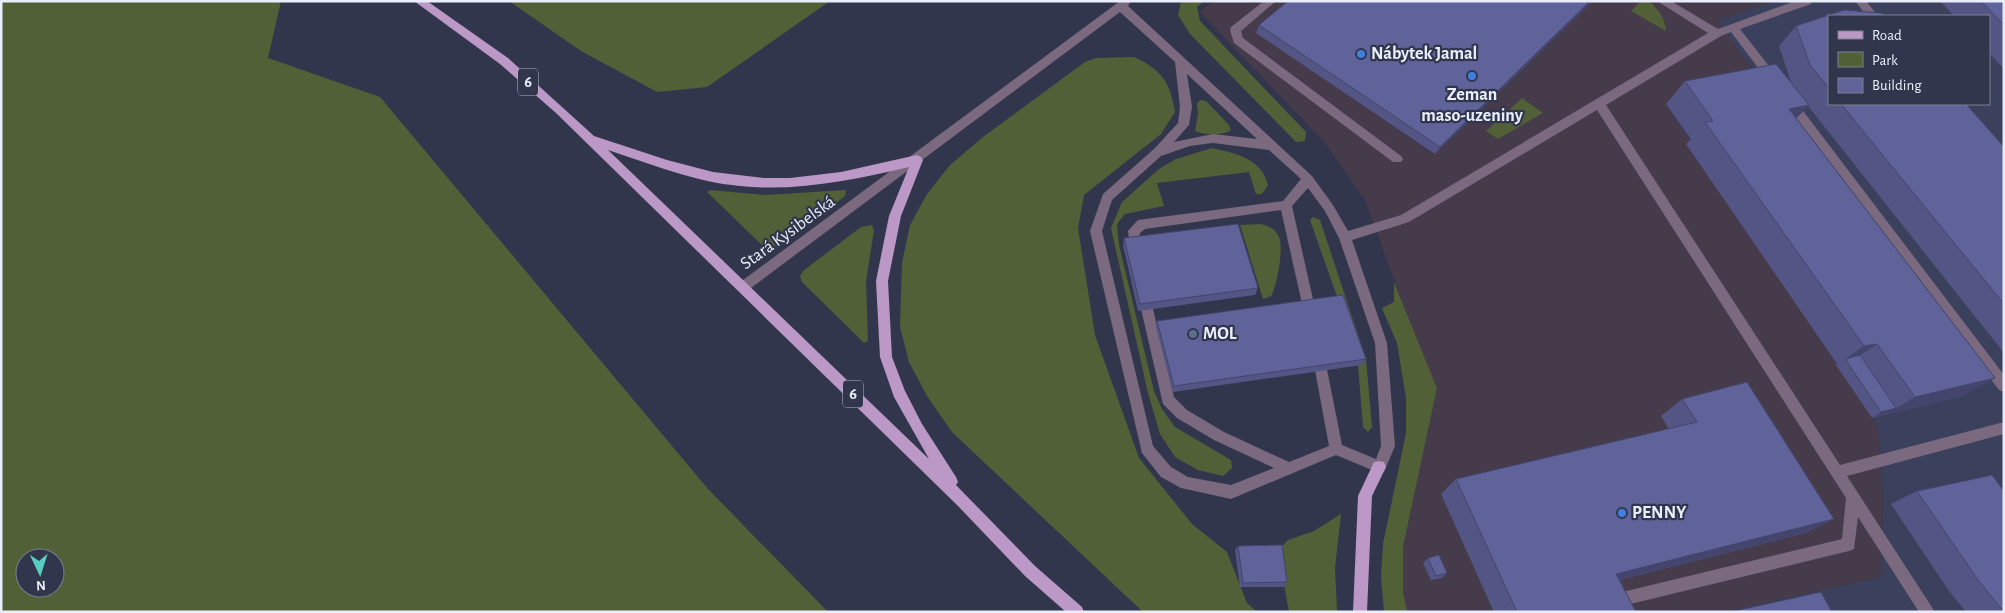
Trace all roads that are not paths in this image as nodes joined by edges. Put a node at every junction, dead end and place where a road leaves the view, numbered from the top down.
1 (419, 1) edge
2 (1271, 1) edge
3 (1662, 1) edge
4 (1807, 1) edge
5 (1860, 1) edge
6 (1124, 4) edge
7 (1872, 15) edge
8 (1733, 27) junction
9 (1717, 33) junction
10 (1180, 62) junction
11 (1599, 104) junction
12 (590, 139) junction
13 (1272, 146) junction
14 (1158, 152) junction
15 (1398, 159) dead end
16 (917, 160) junction
17 (1308, 179) junction
18 (1286, 205) junction
19 (1345, 237) junction
20 (1134, 244) edge
21 (744, 287) junction
22 (1147, 309) edge
23 (2004, 386) edge
24 (2004, 428) edge
25 (1336, 450) junction
26 (1379, 467) junction
27 (1290, 469) junction
28 (1836, 473) junction
29 (1853, 498) junction
30 (963, 502) junction
31 (1618, 600) edge
32 (1077, 612) edge
33 (1360, 612) edge
34 (1928, 612) edge

1 - 12 main road, Stará Kysibelská / 6
2 - 15 street
3 - 9 street
4 - 8 street
5 - 7 street
6 - 10 street
6 - 16 street, Stará Kysibelská
8 - 9 street
8 - 23 street
9 - 11 street
10 - 13 street
10 - 14 street
11 - 19 street
11 - 28 street
12 - 16 main road
12 - 21 main road, Stará Kysibelská / 6
13 - 14 street
13 - 17 street
14 - 27 street
16 - 21 street, Stará Kysibelská
16 - 30 main road
17 - 18 street
17 - 19 street
18 - 20 street
18 - 25 street
19 - 26 street
21 - 30 main road, 6
22 - 27 street
24 - 28 street
25 - 26 street
25 - 27 street
26 - 33 main road
28 - 29 street
29 - 31 street
29 - 34 street
30 - 32 main road, 6

